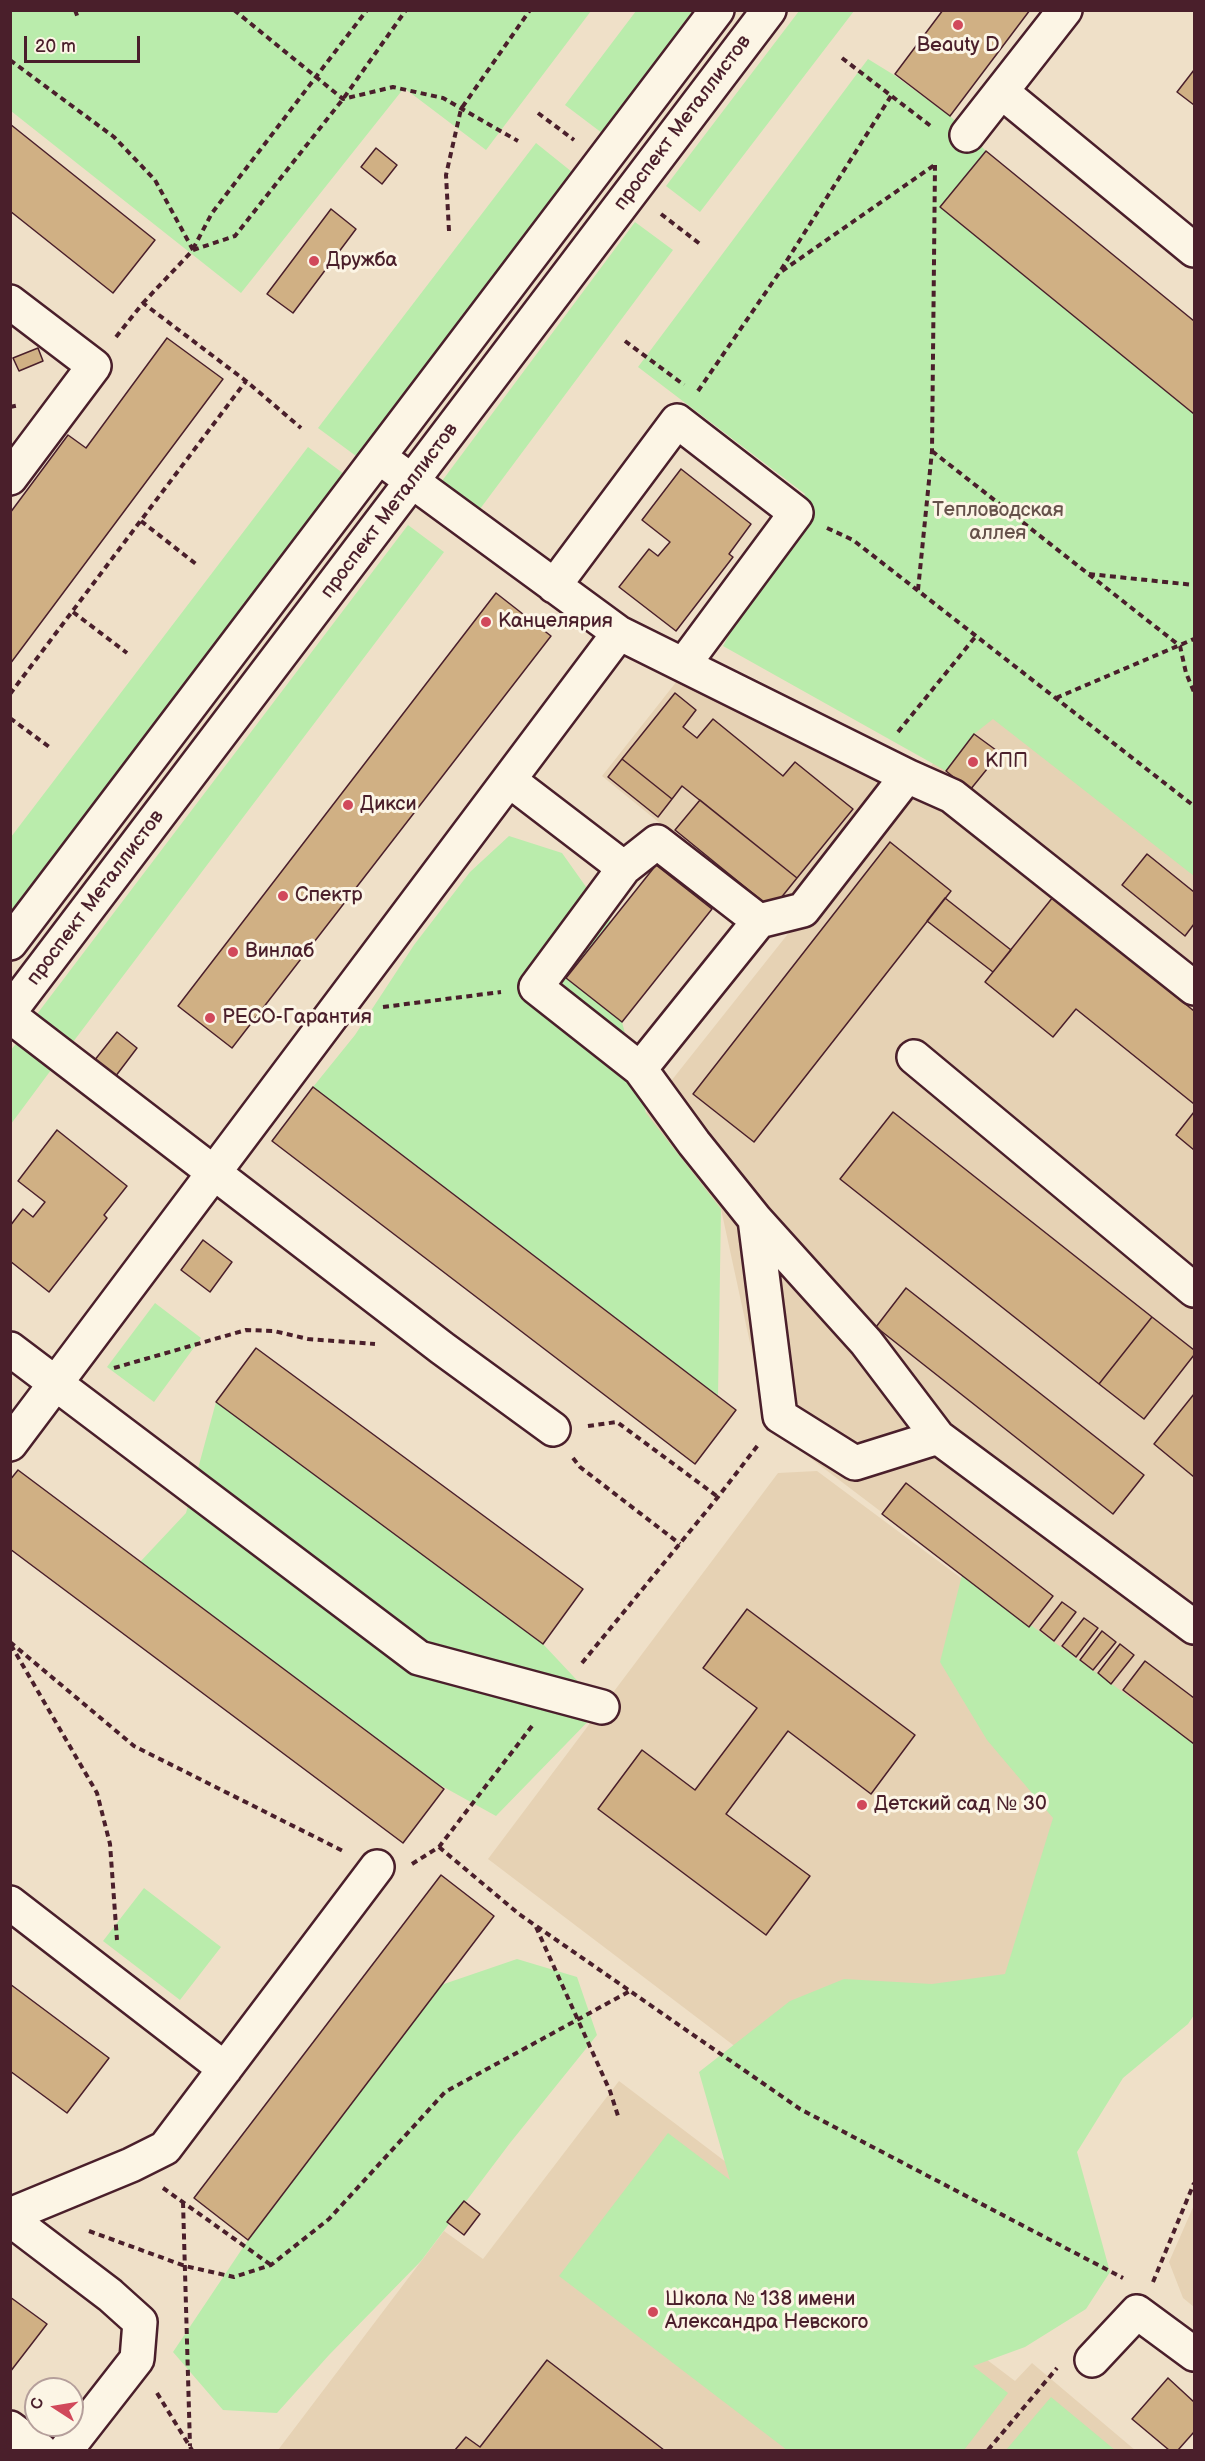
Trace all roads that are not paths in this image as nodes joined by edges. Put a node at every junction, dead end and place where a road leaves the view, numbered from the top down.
1 (717, 10) edge
2 (769, 10) edge
3 (1065, 10) edge
4 (1002, 92) junction
5 (962, 141) road end
6 (1194, 250) edge
7 (10, 302) edge
8 (379, 457) junction
9 (10, 478) edge
10 (411, 482) junction
11 (554, 586) junction
12 (620, 633) junction
13 (684, 664) junction
14 (907, 776) junction
15 (509, 780) junction
16 (624, 868) junction
17 (759, 921) junction
18 (10, 943) edge
19 (10, 958) edge
20 (36, 977) junction
21 (1194, 988) edge
22 (10, 1011) edge
23 (10, 1016) edge
24 (914, 1057) dead end
25 (640, 1069) junction
26 (213, 1174) junction
27 (755, 1219) junction
28 (1194, 1290) edge
29 (10, 1349) edge
30 (57, 1382) junction
31 (553, 1430) road end
32 (938, 1437) junction
33 (10, 1444) edge
34 (1194, 1627) edge
35 (603, 1707) dead end
36 (377, 1867) road end
37 (10, 1903) edge
38 (225, 2069) junction
39 (10, 2217) edge
40 (1194, 2354) edge
41 (1092, 2360) road end
42 (10, 2428) edge
43 (40, 2451) edge
44 (66, 2451) edge

1 - 8 street, проспект Металлистов
2 - 10 street, проспект Металлистов
3 - 4 street
4 - 5 street
4 - 6 street
7 - 9 street
8 - 10 street
8 - 18 street, проспект Металлистов
10 - 11 street
10 - 20 street, проспект Металлистов
11 - 12 street
11 - 13 street
12 - 13 street
12 - 15 street
13 - 14 street
14 - 17 street
14 - 21 street
15 - 16 street
15 - 26 street
16 - 17 street
16 - 25 street
17 - 25 street
19 - 20 street
20 - 22 street, проспект Металлистов
23 - 26 street
24 - 28 street
25 - 27 street
26 - 30 street
26 - 31 street
27 - 32 street
27 - 32 street
29 - 30 street
30 - 33 street
30 - 35 street
32 - 34 street
36 - 38 street
37 - 38 street
38 - 39 street
39 - 44 street
40 - 41 street
42 - 43 street

